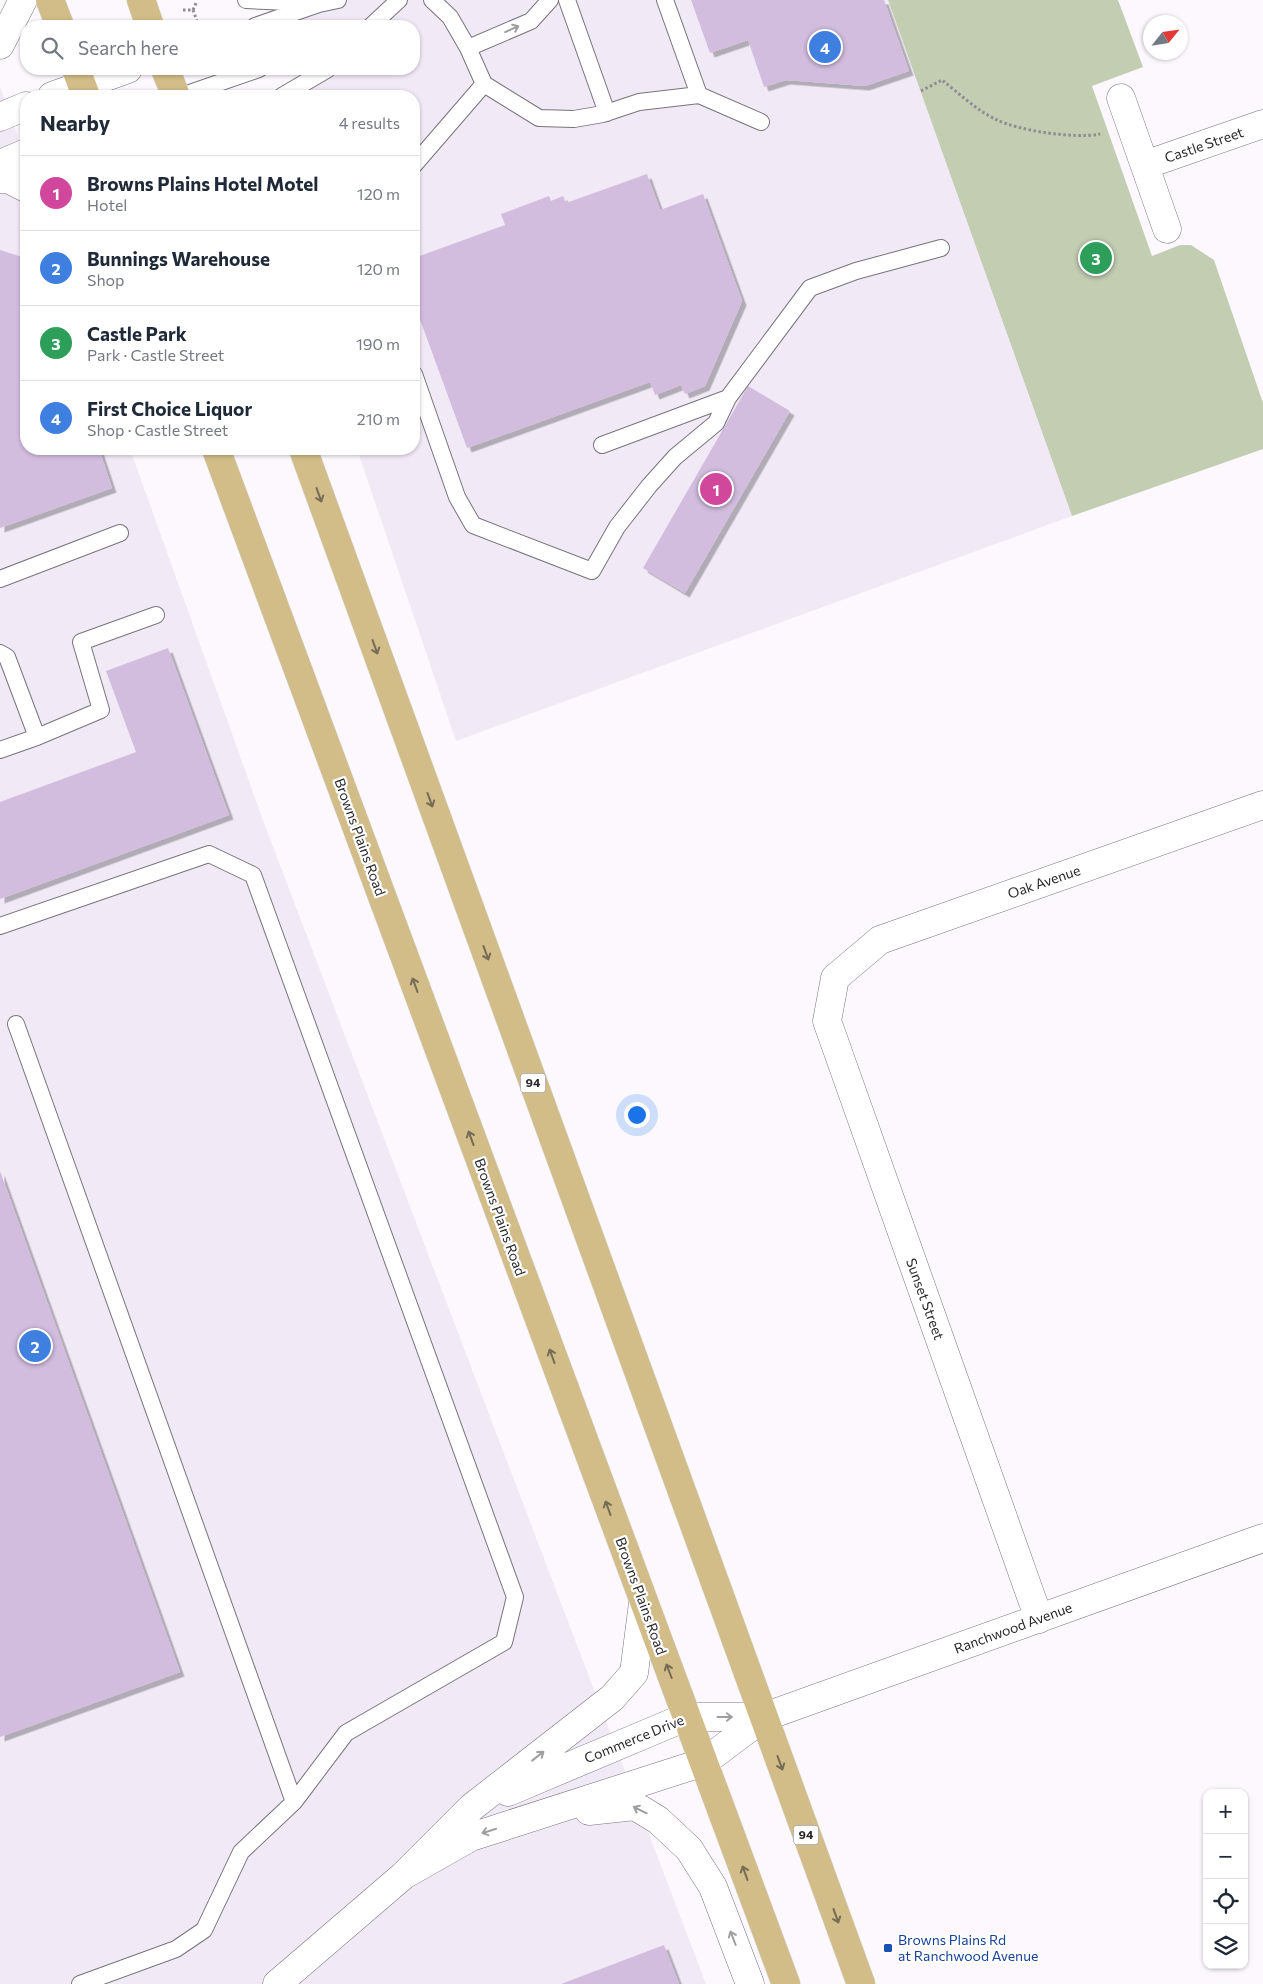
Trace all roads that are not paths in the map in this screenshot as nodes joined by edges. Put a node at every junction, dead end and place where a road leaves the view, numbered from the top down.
1 (23, 0) edge
2 (50, 0) edge
3 (141, 0) edge
4 (246, 0) edge
5 (338, 0) edge
6 (400, 0) edge
7 (432, 0) edge
8 (550, 0) edge
9 (567, 0) edge
10 (665, 0) edge
11 (319, 4) junction
12 (58, 20) edge
13 (148, 20) edge
14 (273, 20) edge
15 (378, 20) edge
16 (0, 45) edge
17 (468, 48) junction
18 (108, 75) edge
19 (167, 75) edge
20 (242, 75) edge
21 (318, 75) edge
22 (81, 83) edge
23 (484, 84) junction
24 (65, 90) edge
25 (174, 90) edge
26 (198, 90) edge
27 (292, 90) edge
28 (699, 95) junction
29 (1121, 98) dead end
30 (20, 109) edge
31 (607, 113) junction
32 (0, 117) edge
33 (761, 122) dead end
34 (1263, 124) edge
35 (20, 156) edge
36 (420, 158) edge
37 (0, 164) edge
38 (1145, 166) junction
39 (0, 179) edge
40 (20, 185) edge
41 (1167, 229) dead end
42 (941, 248) dead end
43 (420, 391) edge
44 (728, 398) junction
45 (602, 444) dead end
46 (218, 455) edge
47 (304, 455) edge
48 (120, 533) dead end
49 (0, 579) edge
50 (156, 615) dead end
51 (0, 653) edge
52 (37, 736) junction
53 (0, 750) edge
54 (1263, 805) edge
55 (0, 926) edge
56 (835, 978) joint
57 (16, 1024) dead end
58 (1263, 1538) edge
59 (643, 1603) junction
60 (1039, 1619) junction
61 (686, 1717) junction
62 (764, 1717) junction
63 (704, 1762) junction
64 (294, 1802) junction
65 (472, 1807) junction
66 (536, 1816) junction
67 (404, 1875) junction
68 (80, 1984) edge
69 (277, 1984) edge
70 (750, 1984) edge
71 (786, 1984) edge
72 (861, 1984) edge

1 - 16 street
2 - 12 main road
3 - 13 main road
4 - 11 lane
5 - 11 lane
6 - 15 lane
7 - 17 lane
17 -> 8 lane
9 - 31 lane
10 - 28 lane
11 - 14 lane
17 - 23 lane
18 - 22 street
19 - 25 main road
20 - 26 lane
21 - 27 lane
22 - 24 street
23 - 31 lane
23 - 36 lane
28 - 31 lane
28 - 33 lane
29 - 38 street
30 - 32 street
34 - 38 street, Castle Street
35 - 37 street
38 - 41 street
39 - 40 street
42 - 44 lane
43 - 44 lane
44 - 45 lane
59 -> 46 main road, Browns Plains Road
47 -> 62 main road, 94
48 - 49 lane
50 - 52 lane
51 - 52 lane
52 - 53 lane
54 - 56 street, Oak Avenue
55 - 64 lane
56 - 60 street, Sunset Street
57 - 64 lane
58 - 60 street, Ranchwood Avenue
61 -> 59 main road, Browns Plains Road
65 -> 59 street, Commerce Drive
60 - 62 street, Ranchwood Avenue
61 -> 62 street, Commerce Drive
61 - 63 main road, Browns Plains Road
61 - 65 street, Commerce Drive
62 - 63 street, Commerce Drive
62 -> 72 main road, 94
63 - 66 street, Commerce Drive
71 -> 63 main road, Browns Plains Road
64 - 68 lane
65 - 67 street, Commerce Drive
66 -> 67 street, Commerce Drive
70 -> 66 street, Commerce Drive
67 - 69 street, Commerce Drive

